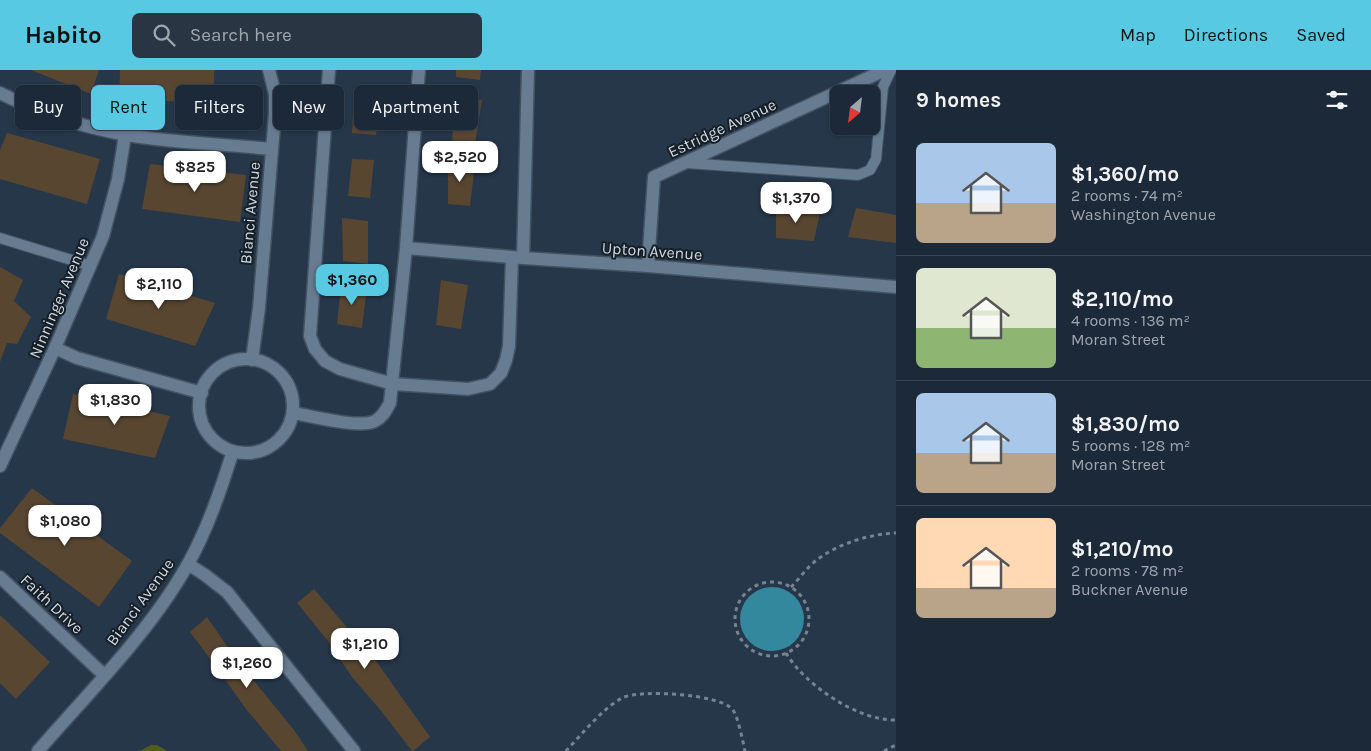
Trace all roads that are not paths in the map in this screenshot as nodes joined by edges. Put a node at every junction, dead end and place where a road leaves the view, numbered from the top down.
1 (269, 70) edge
2 (329, 70) edge
3 (419, 70) edge
4 (528, 70) edge
5 (885, 70) edge
6 (891, 70) edge
7 (0, 93) edge
8 (125, 135) junction
9 (271, 149) junction
10 (686, 163) junction
11 (0, 238) edge
12 (406, 248) junction
13 (517, 258) junction
14 (91, 266) junction
15 (648, 266) junction
16 (896, 287) edge
17 (55, 348) junction
18 (252, 360) junction
19 (393, 384) junction
20 (202, 393) junction
21 (293, 413) junction
22 (233, 451) junction
23 (0, 466) edge
24 (188, 564) junction
25 (0, 577) edge
26 (104, 675) junction
27 (38, 751) edge
28 (354, 751) edge

1 - 9 street, Bianci Avenue
2 - 19 street
3 - 12 street
4 - 13 street
5 - 10 street, Estridge Avenue
6 - 10 lane
7 - 8 street
8 - 9 street
8 - 14 street, Ninninger Avenue
9 - 18 street, Bianci Avenue
10 - 15 street, Estridge Avenue
11 - 14 lane
12 - 13 street, Upton Avenue
12 - 19 street
13 - 15 street, Upton Avenue
13 - 19 street
14 - 17 street, Ninninger Avenue
15 - 16 street, Upton Avenue
17 - 20 street
17 - 23 street, Ninninger Avenue
18 - 20 street
18 - 21 street
19 - 21 street
20 - 22 street
21 - 22 street
22 - 24 street, Bianci Avenue
24 - 26 street, Bianci Avenue
24 - 28 street
25 - 26 street, Faith Drive
26 - 27 street, Bianci Avenue

